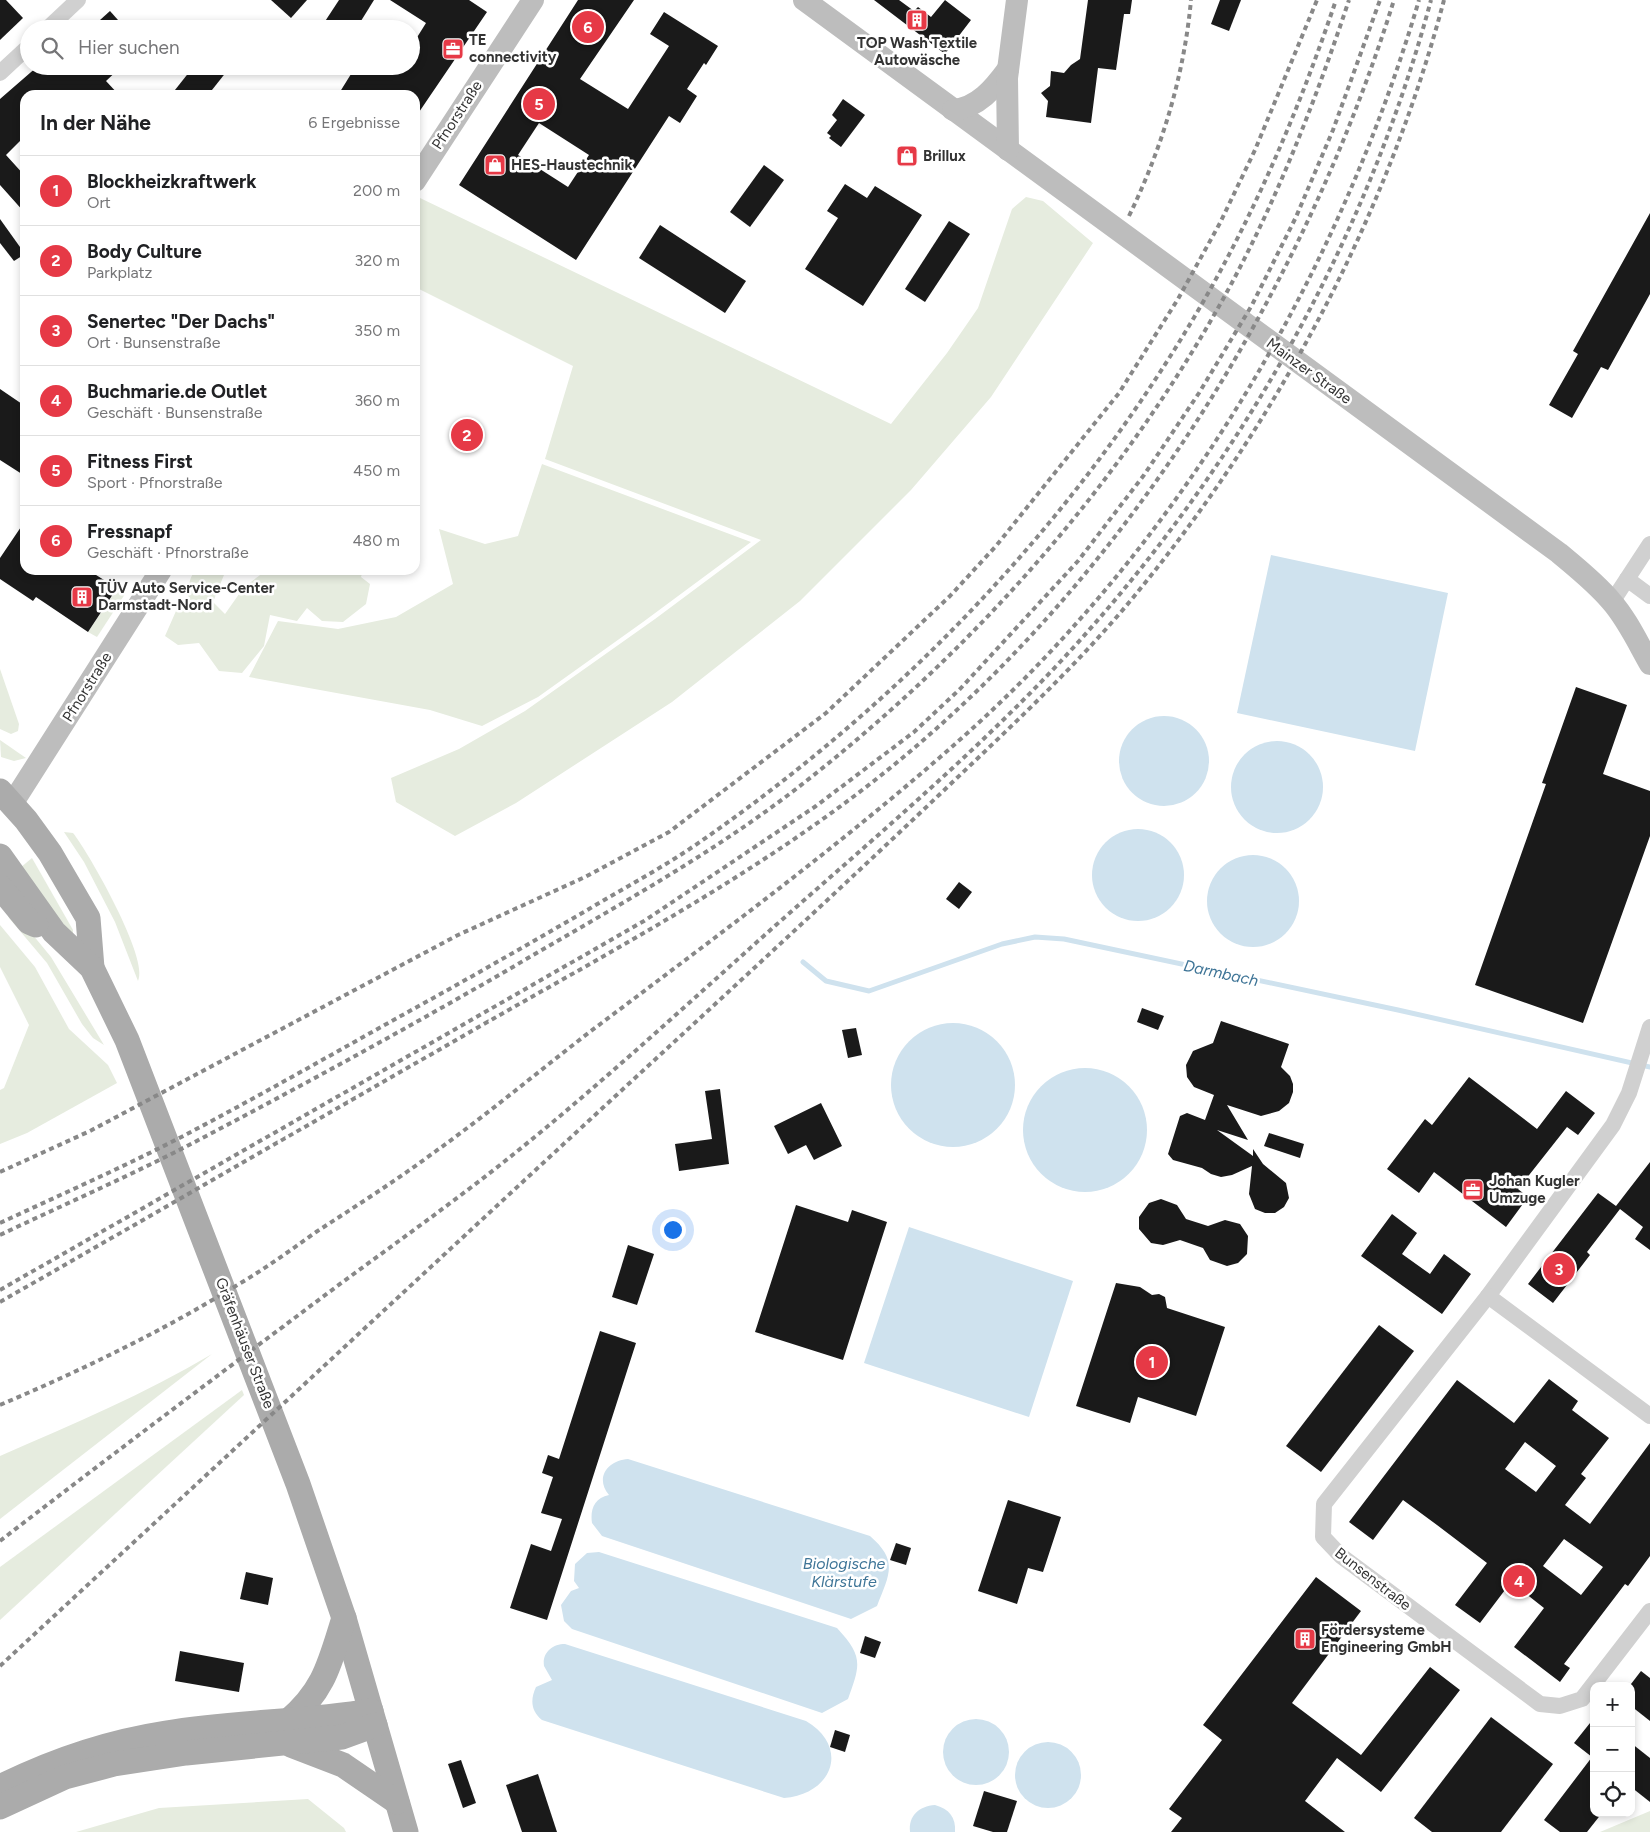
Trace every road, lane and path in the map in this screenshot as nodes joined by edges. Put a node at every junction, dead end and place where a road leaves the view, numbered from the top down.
1 (78, 0) edge
2 (533, 0) edge
3 (804, 0) edge
4 (1017, 0) edge
5 (57, 20) edge
6 (20, 54) edge
7 (1008, 69) junction
8 (0, 73) edge
9 (952, 110) junction
10 (1008, 150) junction
11 (420, 173) edge
12 (1650, 544) edge
13 (158, 575) edge
14 (1627, 579) junction
15 (1650, 596) edge
16 (1612, 602) junction
17 (1650, 664) edge
18 (4, 805) edge
19 (0, 856) edge
20 (0, 887) edge
21 (54, 932) junction
22 (92, 968) junction
23 (1650, 1027) edge
24 (1488, 1296) junction
25 (1650, 1416) edge
26 (1650, 1611) edge
27 (344, 1618) junction
28 (373, 1718) junction
29 (286, 1732) junction
30 (0, 1787) edge
31 (397, 1802) junction
32 (0, 1807) edge
33 (406, 1832) edge

1 - 5 street
2 - 11 main road, Pfnorstraße
3 - 9 main road, Mainzer Straße
4 - 7 main road
6 - 8 street
7 - 9 main road
7 - 10 main road
9 - 10 main road, Mainzer Straße
10 - 16 main road, Mainzer Straße
12 - 14 street
13 - 18 main road, Pfnorstraße
14 - 15 street
14 - 16 street
16 - 17 main road, Mainzer Straße
18 - 22 main road, Gräfenhäuser Straße
19 - 21 main road, Gräfenhäuser Straße
20 - 21 main road
21 - 22 main road, Gräfenhäuser Straße
22 - 27 main road, Gräfenhäuser Straße
23 - 24 street, Bunsenstraße
24 - 25 street
24 - 26 street, Bunsenstraße
27 - 28 main road, Gräfenhäuser Straße
27 - 29 main road
28 - 29 main road
28 - 31 main road, Gräfenhäuser Straße
29 - 30 main road
29 - 31 main road
29 - 32 main road
31 - 33 main road, Gräfenhäuser Straße

